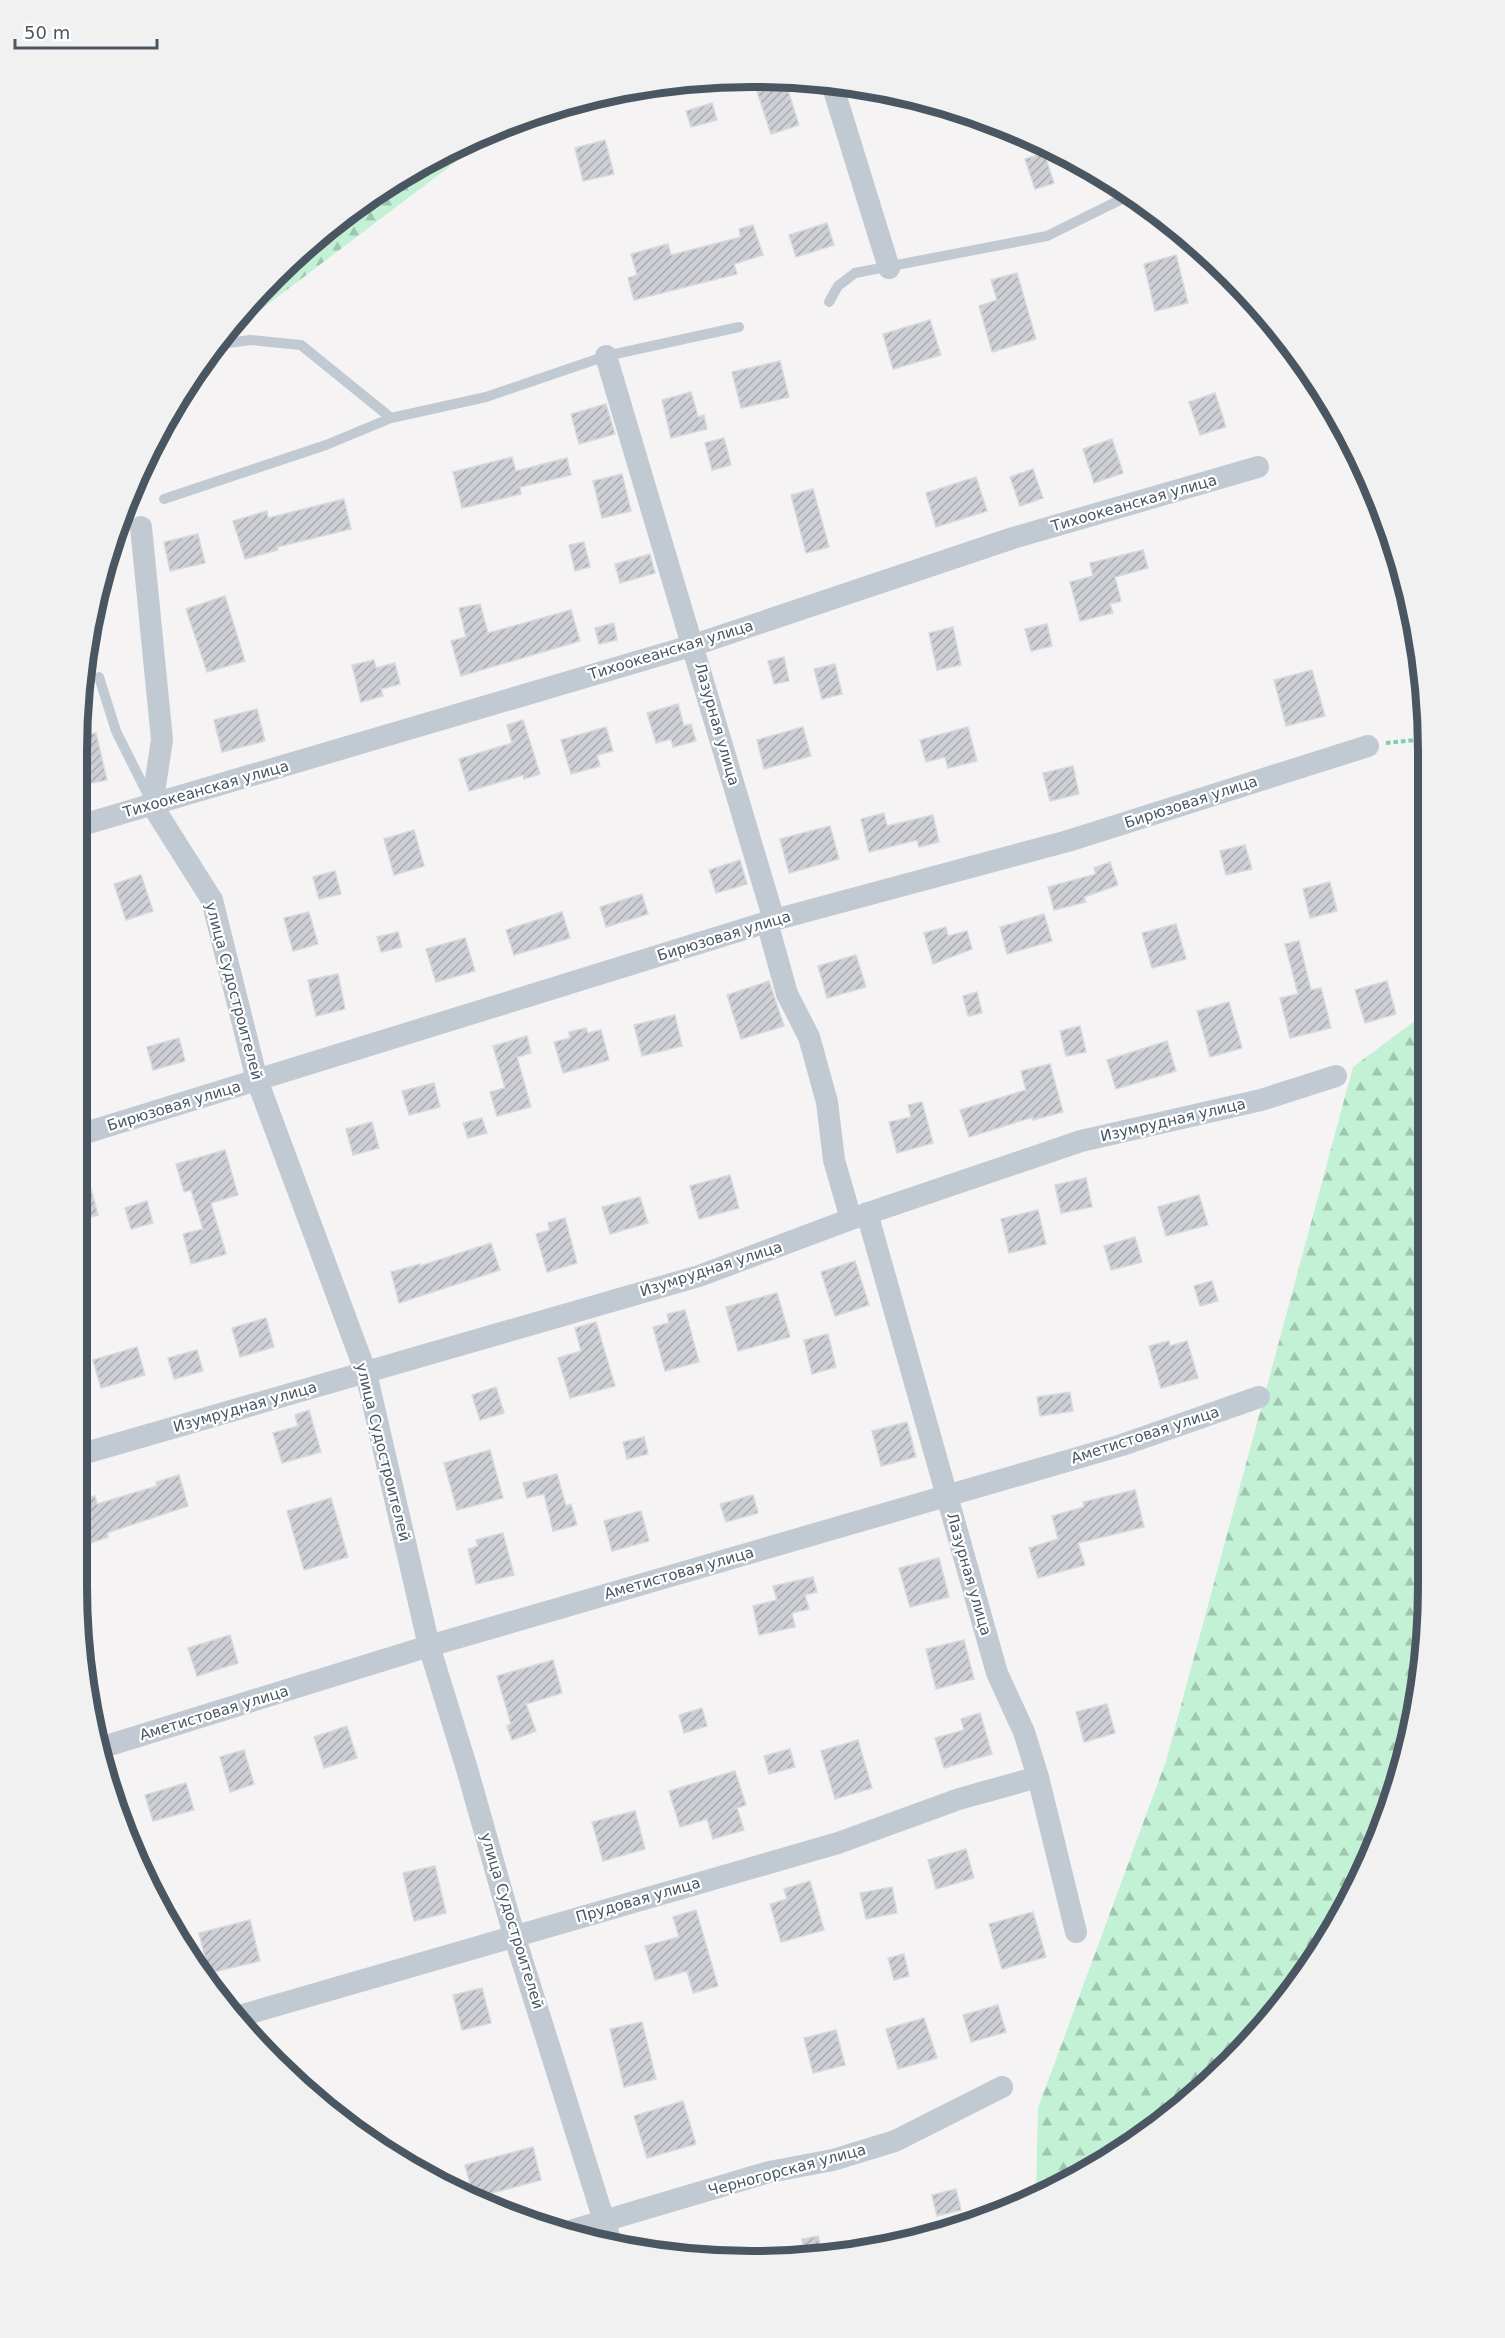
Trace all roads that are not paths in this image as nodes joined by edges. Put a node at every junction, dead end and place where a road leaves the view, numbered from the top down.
1 (835, 92) edge
2 (1122, 199) edge
3 (889, 267) junction
4 (829, 302) dead end
5 (739, 327) dead end
6 (228, 343) edge
7 (606, 357) junction
8 (391, 418) junction
9 (1258, 467) dead end
10 (164, 499) dead end
11 (141, 527) dead end
12 (694, 645) junction
13 (99, 677) road end
14 (1368, 746) road end
15 (152, 804) junction
16 (87, 824) edge
17 (770, 921) junction
18 (1336, 1076) dead end
19 (257, 1080) junction
20 (87, 1132) edge
21 (859, 1216) junction
22 (366, 1373) junction
23 (1259, 1397) dead end
24 (87, 1453) edge
25 (947, 1494) junction
26 (429, 1646) junction
27 (107, 1746) edge
28 (1038, 1778) junction
29 (1076, 1932) dead end
30 (514, 1935) junction
31 (244, 2015) edge
32 (1002, 2087) dead end
33 (606, 2220) junction
34 (580, 2228) edge
35 (609, 2235) edge

1 - 3 street
2 - 3 lane
3 - 4 lane
5 - 7 lane
6 - 8 lane
7 - 8 lane
7 - 12 street, Лазурная улица
8 - 10 lane
9 - 12 street, Тихоокеанская улица
11 - 15 street
12 - 15 street, Тихоокеанская улица
12 - 17 street, Лазурная улица
13 - 15 lane
14 - 17 street, Бирюзовая улица
15 - 16 street, Тихоокеанская улица
15 - 19 street, улица Судостроителей
17 - 19 street, Бирюзовая улица
17 - 21 street, Лазурная улица
18 - 21 street, Изумрудная улица
19 - 20 street, Бирюзовая улица
19 - 22 street, улица Судостроителей
21 - 22 street, Изумрудная улица
21 - 25 street, Лазурная улица
22 - 24 street, Изумрудная улица
22 - 26 street, улица Судостроителей
23 - 25 street, Аметистовая улица
25 - 26 street, Аметистовая улица
25 - 28 street, Лазурная улица
26 - 27 street, Аметистовая улица
26 - 30 street, улица Судостроителей
28 - 29 street, Лазурная улица
28 - 30 street, Прудовая улица
30 - 31 street, Прудовая улица
30 - 33 street, улица Судостроителей
32 - 33 street, Черногорская улица
33 - 34 street, Черногорская улица
33 - 35 street, улица Судостроителей

